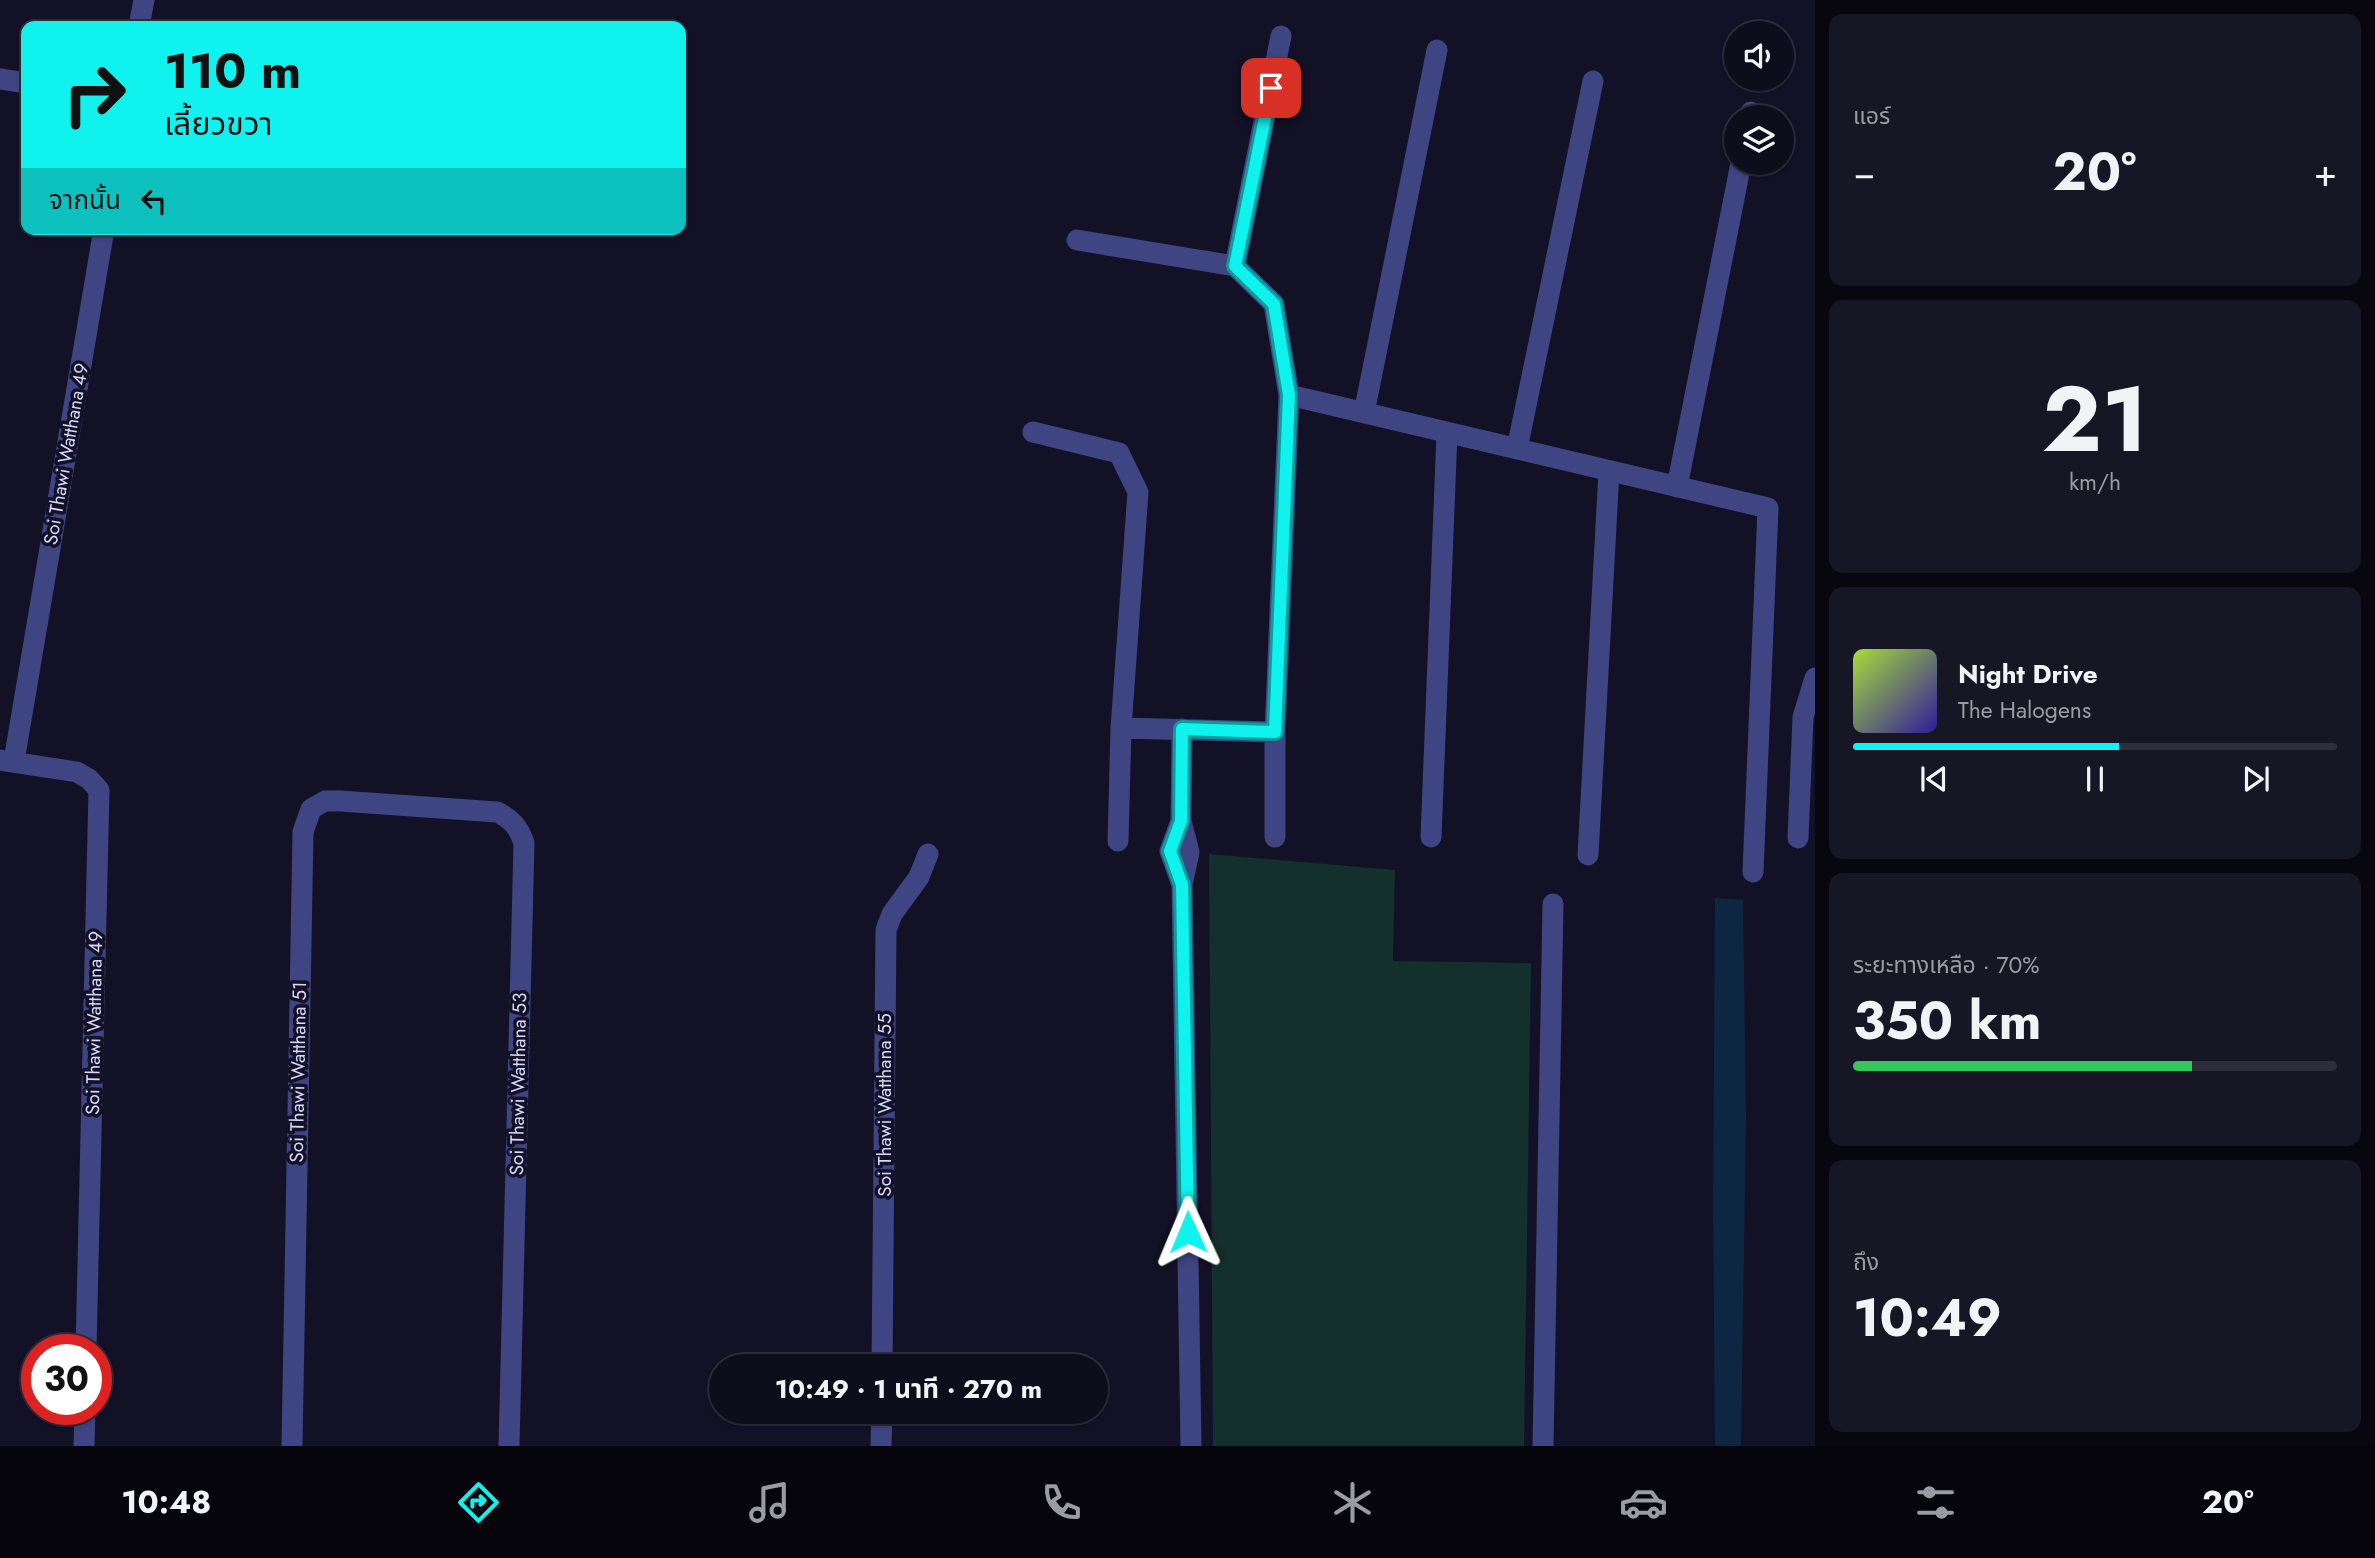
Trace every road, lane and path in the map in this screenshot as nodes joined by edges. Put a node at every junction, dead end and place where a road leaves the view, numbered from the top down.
1 (144, 0) edge
2 (140, 21) edge
3 (1281, 36) dead end
4 (1437, 50) dead end
5 (0, 79) edge
6 (1593, 81) dead end
7 (21, 82) edge
8 (1739, 175) edge
9 (103, 235) edge
10 (1077, 240) dead end
11 (1235, 266) junction
12 (1289, 395) junction
13 (1364, 413) junction
14 (1033, 432) dead end
15 (1447, 433) junction
16 (1517, 449) junction
17 (1609, 471) junction
18 (1677, 487) junction
19 (1815, 678) edge
20 (1121, 728) junction
21 (1182, 729) junction
22 (1275, 732) junction
23 (7, 761) edge
24 (419, 806) joint
25 (1275, 837) dead end
26 (1431, 837) dead end
27 (1798, 838) dead end
28 (1118, 842) dead end
29 (928, 855) dead end
30 (1588, 855) dead end
31 (1753, 872) dead end
32 (1553, 904) dead end
33 (86, 1334) edge
34 (882, 1354) edge
35 (882, 1424) edge
36 (85, 1425) edge
37 (84, 1446) edge
38 (292, 1446) edge
39 (509, 1446) edge
40 (881, 1446) edge
41 (1191, 1446) edge
42 (1543, 1446) edge

1 - 2 street
3 - 11 street
4 - 13 street
5 - 7 street
6 - 16 street
8 - 18 street
9 - 23 street, Soi Thawi Watthana 49
10 - 11 street
11 - 12 street
12 - 13 street
12 - 22 street
13 - 15 street
14 - 20 street
15 - 16 street
15 - 26 street
16 - 17 street
17 - 18 street
17 - 30 street
18 - 31 street
19 - 27 street
20 - 21 street
20 - 28 street
21 - 22 street
21 - 41 street
22 - 25 street
23 - 33 street, Soi Thawi Watthana 49
24 - 38 street, Soi Thawi Watthana 51
24 - 39 street, Soi Thawi Watthana 53
29 - 34 street, Soi Thawi Watthana 55
32 - 42 street
35 - 40 street
36 - 37 street

